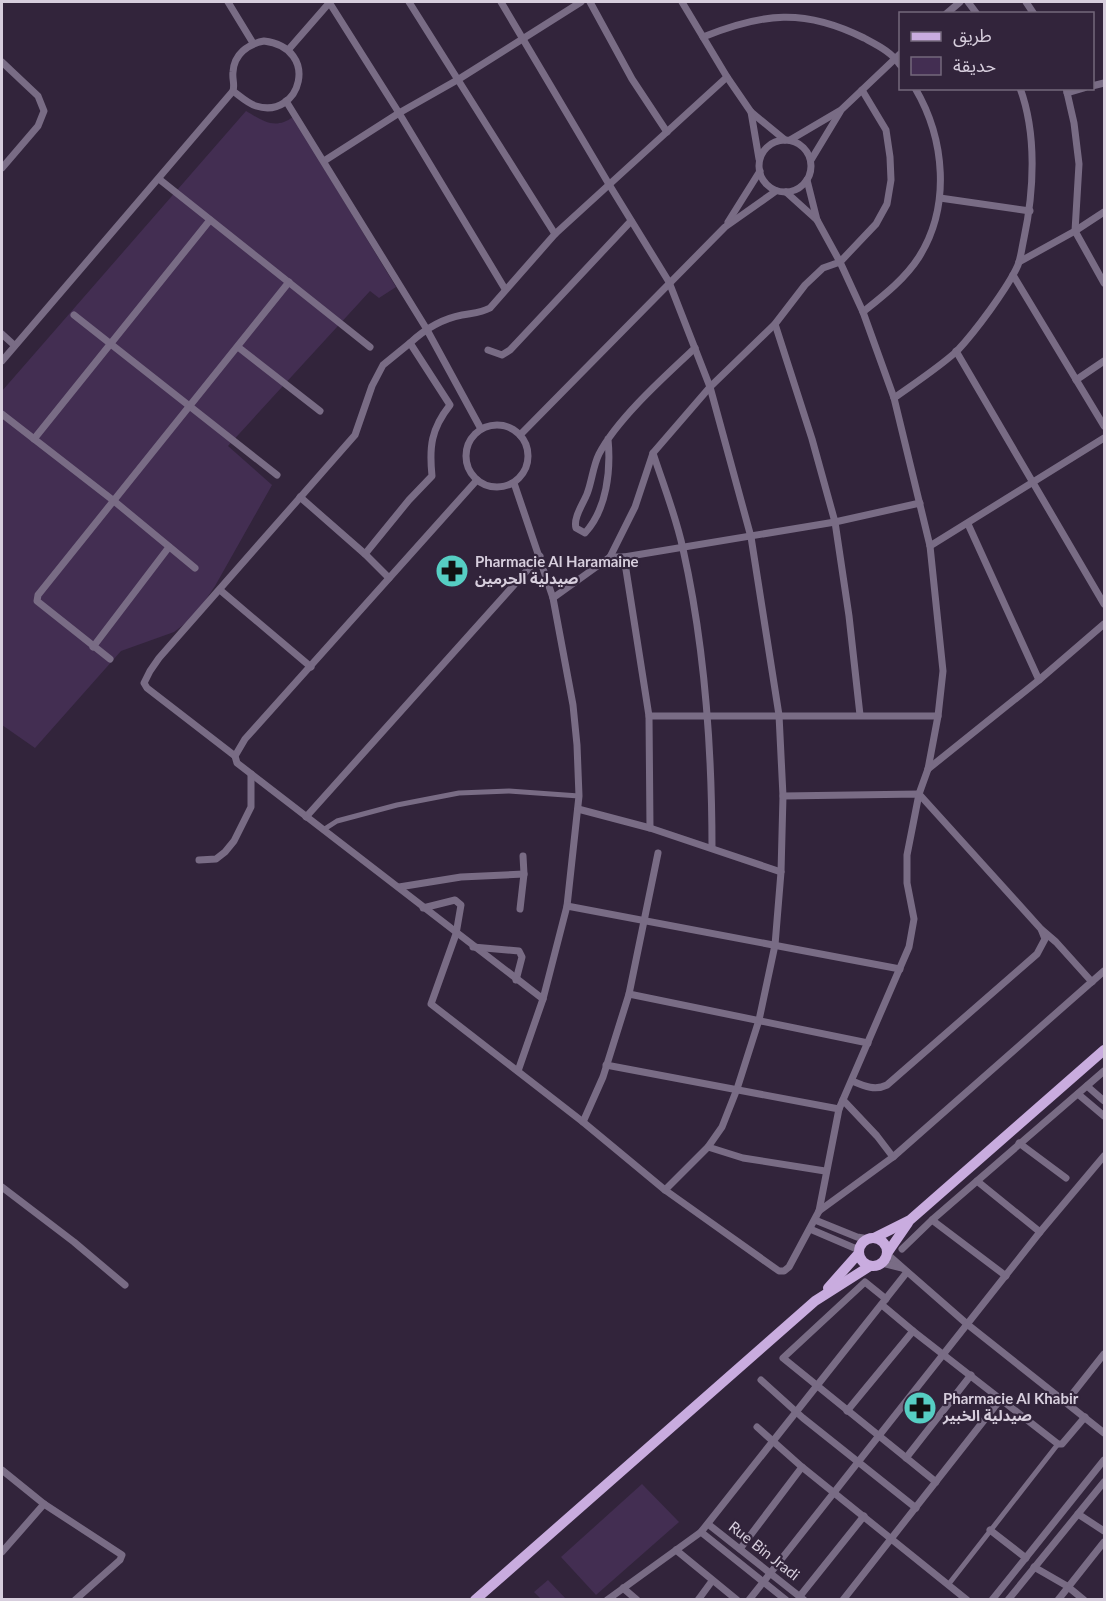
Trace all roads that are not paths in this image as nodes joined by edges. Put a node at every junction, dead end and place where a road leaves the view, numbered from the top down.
1 (228, 2) edge
2 (330, 2) edge
3 (409, 2) edge
4 (501, 2) edge
5 (581, 2) edge
6 (590, 2) edge
7 (682, 2) edge
8 (960, 2) edge
9 (948, 12) edge
10 (524, 37) junction
11 (703, 37) junction
12 (253, 43) junction
13 (289, 49) junction
14 (898, 56) edge
15 (2, 62) edge
16 (727, 77) junction
17 (459, 79) junction
18 (862, 90) junction
19 (916, 90) edge
20 (1020, 90) edge
21 (233, 91) junction
22 (1067, 91) edge
23 (286, 101) junction
24 (841, 110) junction
25 (751, 112) junction
26 (399, 113) junction
27 (667, 132) junction
28 (787, 140) junction
29 (811, 160) junction
30 (324, 161) junction
31 (759, 161) junction
32 (2, 168) edge
33 (759, 171) junction
34 (159, 179) junction
35 (807, 180) junction
36 (610, 186) junction
37 (776, 190) junction
38 (786, 192) junction
39 (940, 198) junction
40 (1030, 211) junction
41 (1104, 212) edge
42 (210, 220) junction
43 (817, 220) junction
44 (631, 221) junction
45 (725, 227) junction
46 (1075, 231) junction
47 (555, 234) junction
48 (840, 262) junction
49 (1019, 262) junction
50 (1013, 275) junction
51 (289, 282) junction
52 (669, 282) junction
53 (1104, 283) edge
54 (505, 289) junction
55 (862, 312) junction
56 (75, 315) dead end
57 (775, 324) junction
58 (426, 328) junction
59 (2, 334) edge
60 (410, 343) junction
61 (111, 344) junction
62 (14, 345) junction
63 (238, 347) junction
64 (370, 347) dead end
65 (695, 348) junction
66 (488, 350) dead end
67 (956, 351) junction
68 (2, 361) edge
69 (1104, 361) edge
70 (1076, 380) junction
71 (710, 387) junction
72 (463, 396) junction
73 (894, 398) junction
74 (450, 405) junction
75 (190, 407) junction
76 (320, 411) dead end
77 (2, 414) edge
78 (1104, 426) edge
79 (481, 429) junction
80 (520, 435) junction
81 (1104, 438) edge
82 (34, 439) junction
83 (608, 439) junction
84 (652, 453) junction
85 (276, 475) dead end
86 (477, 480) junction
87 (1034, 482) junction
88 (514, 483) junction
89 (300, 497) junction
90 (114, 501) junction
91 (920, 503) junction
92 (835, 522) junction
93 (968, 524) junction
94 (751, 537) junction
95 (930, 546) junction
96 (170, 547) junction
97 (683, 548) junction
98 (365, 554) junction
99 (540, 556) junction
100 (610, 557) junction
101 (624, 557) junction
102 (195, 568) dead end
103 (389, 578) junction
104 (220, 590) junction
105 (553, 598) junction
106 (1104, 604) edge
107 (1104, 624) edge
108 (93, 646) junction
109 (110, 659) dead end
110 (311, 667) junction
111 (1039, 680) junction
112 (779, 715) junction
113 (860, 715) junction
114 (649, 716) junction
115 (938, 716) junction
116 (708, 717) junction
117 (235, 756) junction
118 (928, 769) junction
119 (251, 774) junction
120 (919, 794) junction
121 (579, 796) junction
122 (783, 796) junction
123 (578, 809) junction
124 (306, 817) junction
125 (650, 828) junction
126 (323, 830) junction
127 (712, 848) junction
128 (658, 853) dead end
129 (523, 856) dead end
130 (199, 860) dead end
131 (781, 872) junction
132 (524, 874) junction
133 (399, 887) junction
134 (567, 906) junction
135 (423, 908) junction
136 (520, 909) dead end
137 (645, 921) junction
138 (1041, 929) junction
139 (456, 934) junction
140 (775, 945) junction
141 (472, 947) junction
142 (900, 969) junction
143 (1104, 971) edge
144 (516, 980) junction
145 (1092, 982) junction
146 (629, 994) junction
147 (543, 999) junction
148 (759, 1020) junction
149 (868, 1042) junction
150 (1104, 1050) edge
151 (606, 1065) junction
152 (518, 1071) junction
153 (1104, 1071) edge
154 (852, 1081) junction
155 (1087, 1086) junction
156 (737, 1089) junction
157 (1078, 1094) junction
158 (843, 1100) junction
159 (1104, 1101) edge
160 (839, 1109) junction
161 (1104, 1116) edge
162 (583, 1122) junction
163 (1019, 1143) junction
164 (708, 1147) junction
165 (1104, 1156) edge
166 (893, 1157) junction
167 (825, 1171) junction
168 (1066, 1178) dead end
169 (977, 1180) junction
170 (665, 1190) junction
171 (3, 1192) edge
172 (819, 1211) junction
173 (910, 1220) junction
174 (932, 1220) junction
175 (815, 1221) junction
176 (810, 1229) junction
177 (1040, 1232) junction
178 (872, 1238) junction
179 (902, 1249) dead end
180 (859, 1251) junction
181 (886, 1257) junction
182 (870, 1266) junction
183 (905, 1270) junction
184 (1006, 1276) junction
185 (125, 1285) dead end
186 (822, 1296) junction
187 (884, 1302) junction
188 (967, 1324) junction
189 (913, 1331) junction
190 (1104, 1354) edge
191 (943, 1355) junction
192 (971, 1375) junction
193 (761, 1380) dead end
194 (816, 1387) junction
195 (1000, 1400) junction
196 (1066, 1402) junction
197 (847, 1411) junction
198 (796, 1412) junction
199 (1085, 1417) junction
200 (757, 1427) dead end
201 (1104, 1433) edge
202 (879, 1435) junction
203 (774, 1441) junction
204 (1058, 1444) junction
205 (906, 1458) junction
206 (1104, 1460) edge
207 (860, 1462) junction
208 (802, 1467) junction
209 (2, 1470) edge
210 (936, 1482) junction
211 (1104, 1482) edge
212 (835, 1493) junction
213 (44, 1504) junction
214 (916, 1508) junction
215 (1078, 1514) junction
216 (864, 1516) junction
217 (708, 1524) junction
218 (990, 1530) junction
219 (1104, 1531) edge
220 (701, 1532) junction
221 (891, 1538) junction
222 (1104, 1542) edge
223 (740, 1549) junction
224 (676, 1550) junction
225 (2, 1552) edge
226 (1026, 1558) junction
227 (1034, 1567) junction
228 (770, 1573) junction
229 (712, 1581) junction
230 (763, 1582) junction
231 (948, 1585) junction
232 (1067, 1586) junction
233 (623, 1588) junction
234 (802, 1598) edge
235 (75, 1599) edge
236 (475, 1599) edge
237 (607, 1599) edge
238 (637, 1599) edge
239 (698, 1599) edge
240 (737, 1599) edge
241 (749, 1599) edge
242 (786, 1599) edge
243 (843, 1599) edge
244 (967, 1599) edge
245 (992, 1599) edge
246 (1008, 1599) edge
247 (1058, 1599) edge
248 (1084, 1599) edge

1 - 12 street
2 - 13 street
2 - 26 street
3 - 17 street
4 - 10 street
5 - 10 street
6 - 27 street
7 - 11 street
8 - 9 street
10 - 17 street
10 - 36 street
11 - 14 street
11 - 16 street
12 - 13 street
12 - 21 street
13 - 23 street
14 - 18 street
15 - 32 street
16 - 25 street
16 - 27 street
17 - 26 street
17 - 47 street
18 - 24 street
18 - 48 street
19 - 39 street
20 - 40 street
21 - 23 street
21 - 34 street
22 - 46 street
23 - 30 street
24 - 28 street
24 - 29 street
25 - 28 street
25 - 31 street
26 - 30 street
26 - 54 street
27 - 36 street
28 - 29 street
28 - 31 street
29 - 35 street
30 - 58 street
31 - 33 street
33 - 37 street
33 - 45 street
34 - 42 street
34 - 62 street
35 - 38 street
35 - 43 street
36 - 44 street
36 - 47 street
37 - 38 street
37 - 45 street
38 - 43 street
39 - 40 street
39 - 55 street
40 - 49 street
41 - 46 street
42 - 51 street
42 - 61 street
43 - 48 street
44 - 52 street
44 - 66 street
45 - 52 street
46 - 49 street
46 - 53 street
47 - 54 street
48 - 55 street
48 - 57 street
49 - 50 street
50 - 67 street
50 - 70 street
51 - 63 street
51 - 64 street
52 - 65 street
52 - 80 street
54 - 58 street
55 - 73 street
56 - 61 street
57 - 71 street
57 - 92 street
58 - 60 street
58 - 72 street
59 - 62 street
60 - 74 street
60 - 89 street
61 - 75 street
61 - 82 street
62 - 68 street
63 - 75 street
63 - 76 street
65 - 71 street
65 - 83 street
67 - 73 street
67 - 87 street
69 - 70 street
70 - 78 street
71 - 84 street
71 - 94 street
72 - 74 street
72 - 79 street
73 - 91 street
74 - 98 street
75 - 85 street
75 - 90 street
77 - 82 street
79 - 80 street
79 - 86 street
80 - 88 street
81 - 87 street
82 - 90 street
83 - 83 street
84 - 97 street
84 - 100 street
86 - 88 street
86 - 103 street
87 - 93 street
87 - 106 street
88 - 99 street
89 - 98 street
89 - 104 street
90 - 96 street
90 - 108 street
91 - 92 street
91 - 95 street
92 - 94 street
92 - 113 street
93 - 95 street
93 - 111 street
94 - 97 street
94 - 112 street
95 - 115 street
96 - 102 street
96 - 108 street
97 - 101 street
97 - 116 street
98 - 103 street
99 - 105 street
99 - 124 street
100 - 101 street
100 - 105 street
101 - 114 street
103 - 110 street
104 - 110 street
104 - 117 street
105 - 121 street
107 - 111 street
108 - 109 street
110 - 117 street
111 - 118 street
112 - 113 street
112 - 116 street
112 - 122 street
113 - 115 street
114 - 116 street
114 - 125 street
115 - 118 street
116 - 127 street
117 - 119 street
118 - 120 street
119 - 124 street
119 - 130 street
120 - 122 street
120 - 138 street
120 - 142 street
121 - 123 street
121 - 126 street
122 - 131 street
123 - 125 street
123 - 134 street
124 - 126 street
125 - 127 street
126 - 133 street
127 - 131 street
128 - 137 street
129 - 132 street
131 - 140 street
132 - 133 street
132 - 136 street
133 - 135 street
134 - 137 street
134 - 147 street
135 - 139 street
135 - 139 street
137 - 140 street
137 - 146 street
138 - 145 street
138 - 154 street
139 - 141 street
139 - 152 street
140 - 142 street
140 - 148 street
141 - 144 street
141 - 144 street
142 - 149 street
143 - 145 street
144 - 147 street
145 - 166 street
146 - 148 street
146 - 151 street
147 - 152 street
148 - 149 street
148 - 156 street
149 - 154 street
150 - 173 main road
151 - 156 street
151 - 162 street
152 - 162 street
153 - 155 street
154 - 158 street
155 - 157 street
155 - 159 street
156 - 160 street
156 - 164 street
157 - 161 street
157 - 163 street
158 - 160 street
158 - 166 street
160 - 167 street
162 - 170 street
163 - 168 street
163 - 169 street
164 - 167 street
164 - 170 street
165 - 177 street
166 - 172 street
167 - 172 street
169 - 174 street
169 - 177 street
170 - 176 street
171 - 185 street
172 - 175 street
173 - 178 main road
173 - 181 main road
174 - 179 street
174 - 184 street
175 - 176 street
175 - 178 street
176 - 180 street
177 - 184 street
178 - 180 main road
178 - 181 main road
180 - 182 main road
180 - 186 main road
181 - 182 main road
181 - 183 street
182 - 186 main road
183 - 187 street
183 - 188 street
184 - 188 street
186 - 236 main road
187 - 189 street
187 - 194 street
187 - 194 street
188 - 191 street
188 - 196 street
189 - 191 street
189 - 197 street
190 - 196 street
191 - 192 street
191 - 202 street
192 - 195 street
192 - 205 street
193 - 198 street
194 - 197 street
194 - 198 street
195 - 204 street
195 - 210 street
196 - 199 street
197 - 202 street
198 - 203 street
198 - 207 street
199 - 201 street
199 - 204 street
200 - 203 street
202 - 205 street
202 - 207 street
203 - 208 street
203 - 217 street
204 - 218 street
205 - 210 street
206 - 226 street
207 - 212 street
207 - 214 street
208 - 212 street
208 - 223 street
209 - 213 street
210 - 214 street
211 - 215 street
212 - 216 street
212 - 228 street
213 - 225 street
213 - 235 street
214 - 221 street
215 - 219 street
215 - 227 street
216 - 221 street
216 - 234 street
217 - 220 street
217 - 223 street, Rue Bin Jradi
218 - 226 street
218 - 231 street
220 - 224 street
220 - 230 street, Rue Bin Jradi
221 - 231 street
221 - 243 street
222 - 232 street
223 - 228 street, Rue Bin Jradi
224 - 229 street
224 - 233 street
226 - 245 street
227 - 232 street
227 - 246 street
228 - 230 street
228 - 234 street, Rue Bin Jradi
229 - 239 street
229 - 240 street
230 - 241 street
230 - 242 street, Rue Bin Jradi
231 - 244 street
232 - 247 street
232 - 248 street
233 - 237 street
233 - 238 street

